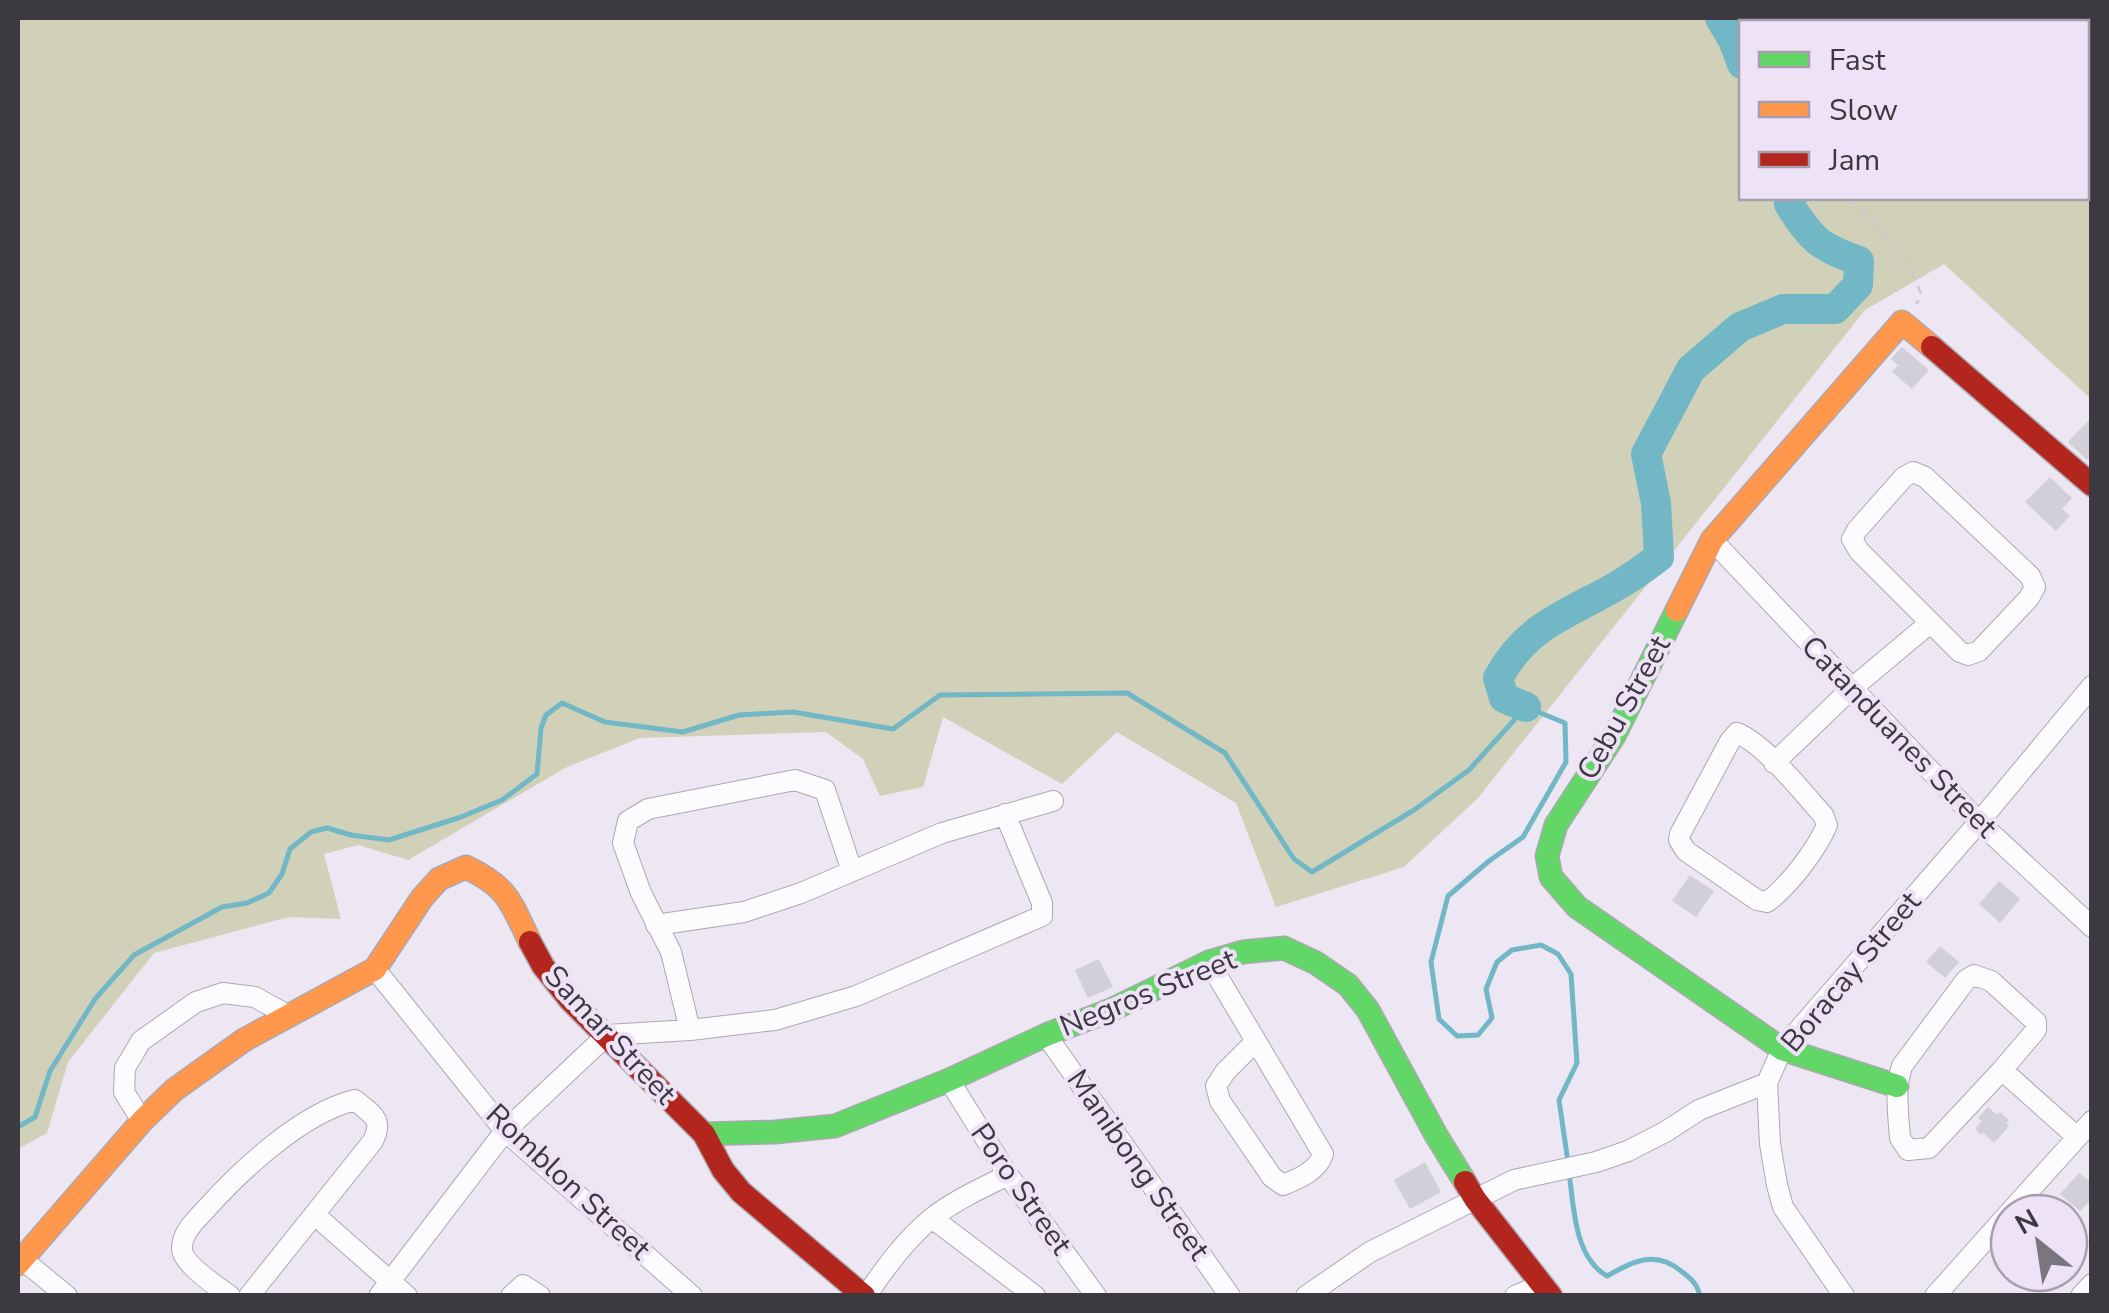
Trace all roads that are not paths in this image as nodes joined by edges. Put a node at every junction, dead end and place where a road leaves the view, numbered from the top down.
1 (2092, 485) edge
2 (1712, 540) junction
3 (1930, 623) junction
4 (2092, 686) edge
5 (1852, 690) junction
6 (1774, 763) junction
7 (1054, 801) dead end
8 (1004, 814) junction
9 (1979, 822) junction
10 (852, 871) junction
11 (2090, 922) edge
12 (656, 925) junction
13 (1210, 962) junction
14 (375, 969) junction
15 (287, 1016) junction
16 (690, 1030) junction
17 (606, 1035) junction
18 (1046, 1035) junction
19 (1256, 1041) junction
20 (1782, 1049) junction
21 (2002, 1070) junction
22 (949, 1080) junction
23 (1767, 1082) junction
24 (1897, 1086) junction
25 (142, 1120) junction
26 (2092, 1121) edge
27 (505, 1132) junction
28 (704, 1134) junction
29 (2077, 1138) junction
30 (1008, 1175) junction
31 (2027, 1193) edge
32 (1474, 1199) junction
33 (315, 1215) junction
34 (932, 1218) junction
35 (1989, 1235) edge
36 (19, 1259) edge
37 (1547, 1290) edge
38 (392, 1291) edge
39 (67, 1296) edge
40 (230, 1296) edge
41 (249, 1296) edge
42 (511, 1296) edge
43 (540, 1296) edge
44 (692, 1296) edge
45 (865, 1296) edge
46 (1035, 1296) edge
47 (1096, 1296) edge
48 (1230, 1296) edge
49 (1306, 1296) edge
50 (1515, 1296) edge
51 (1844, 1296) edge
52 (1935, 1296) edge

1 - 2 street, Cebu Street
2 - 5 street, Catanduanes Street
2 - 20 street, Cebu Street
3 - 3 street
3 - 5 street
4 - 9 street, Boracay Street
5 - 6 street
5 - 9 street, Catanduanes Street
6 - 6 street
7 - 8 street
8 - 10 street
8 - 16 street
9 - 11 street, Catanduanes Street
9 - 20 street, Boracay Street
10 - 12 street
10 - 12 street
12 - 16 street
13 - 18 street, Negros Street
13 - 19 street
13 - 32 street, Negros Street
14 - 15 street
14 - 17 street, Samar Street
14 - 27 street, Romblon Street
15 - 25 street
15 - 25 street
16 - 17 street
17 - 27 street
17 - 28 street, Samar Street
18 - 22 street, Negros Street
18 - 48 street, Manibong Street
19 - 19 street
20 - 23 street, Boracay Street
20 - 24 street
21 - 24 street
21 - 24 street
21 - 29 street
22 - 28 street, Negros Street
22 - 30 street, Poro Street
23 - 32 street
23 - 51 street, Boracay Street
25 - 36 street
26 - 29 street
27 - 38 street
27 - 44 street, Romblon Street
28 - 45 street, Samar Street
29 - 31 street
30 - 34 street
30 - 47 street, Poro Street
32 - 37 street, Negros Street
32 - 49 street
33 - 38 street
33 - 40 street
33 - 41 street
34 - 45 street
34 - 46 street
35 - 52 street
36 - 39 street
37 - 50 street
42 - 43 street

